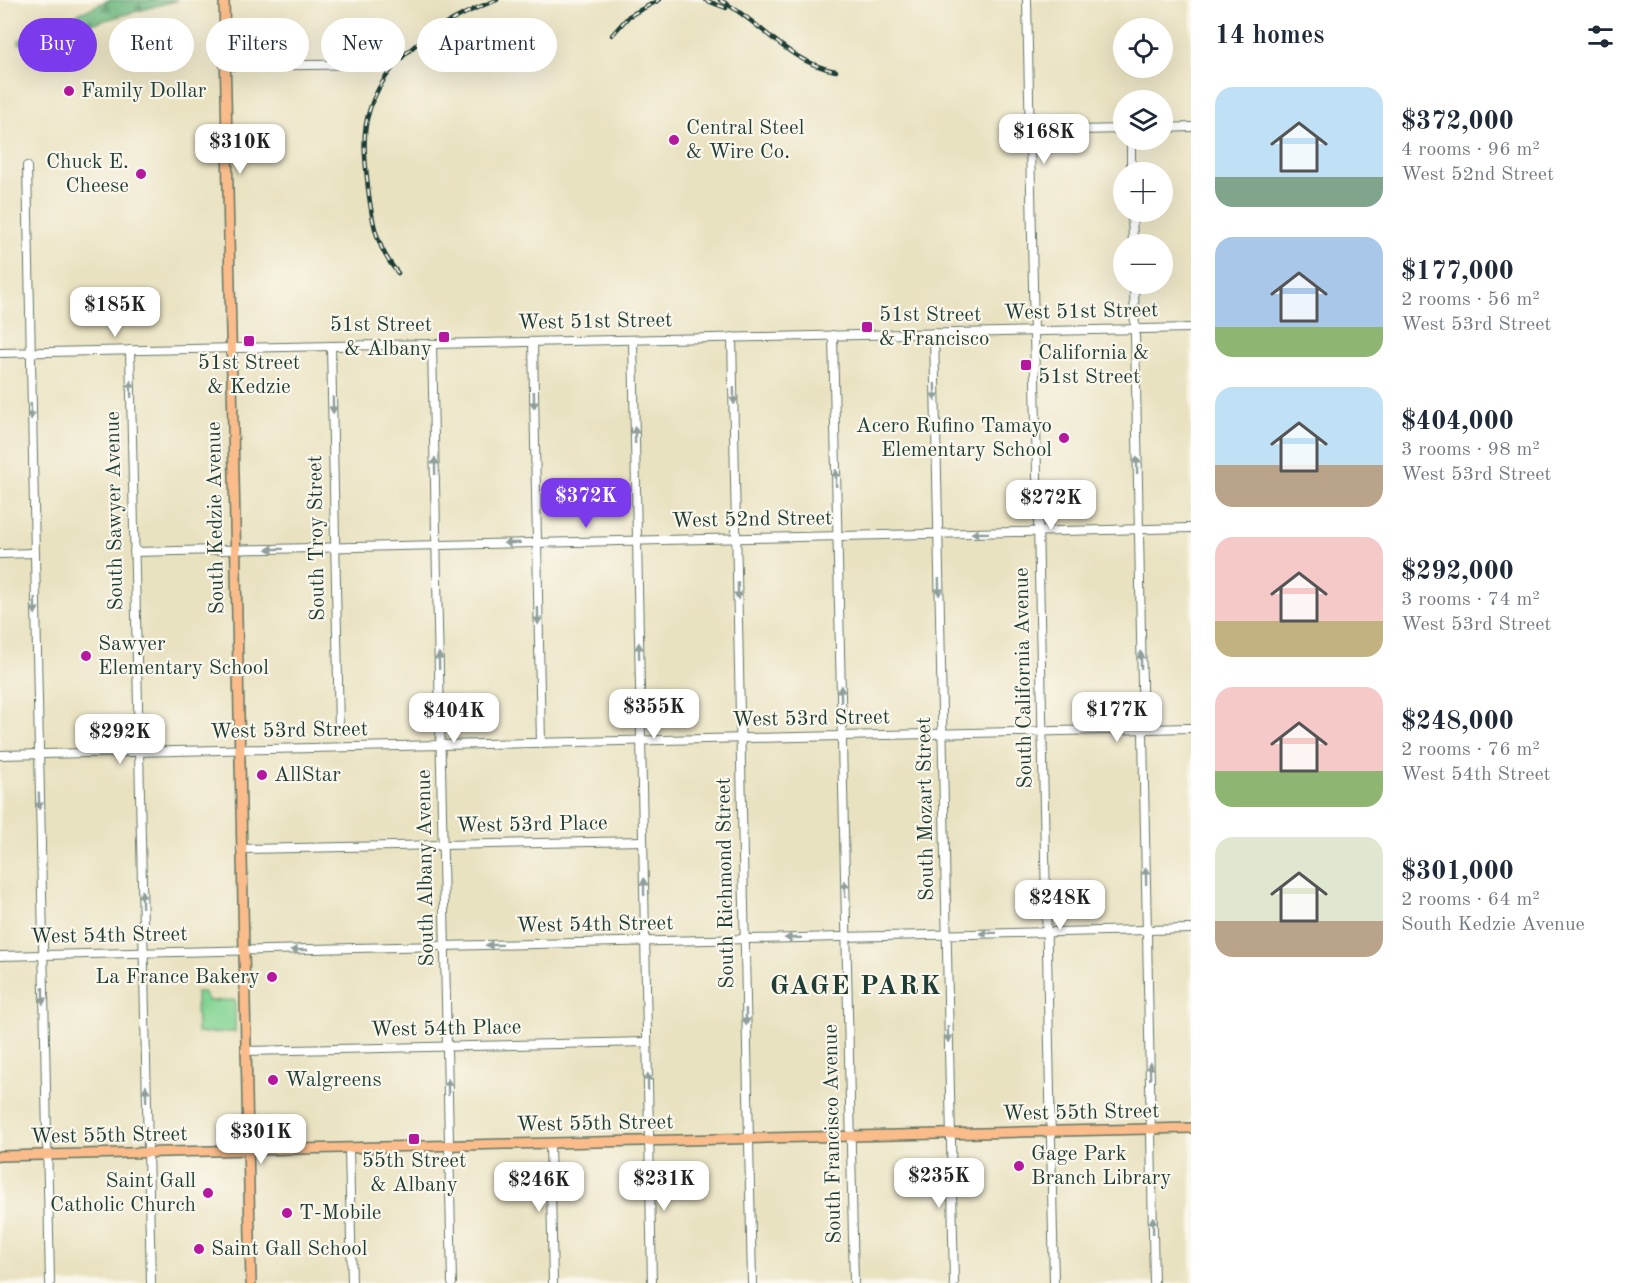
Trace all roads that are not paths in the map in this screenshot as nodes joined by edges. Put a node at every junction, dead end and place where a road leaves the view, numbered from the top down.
1 (1027, 0) edge
2 (223, 1) edge
3 (224, 18) edge
4 (225, 72) edge
5 (1191, 127) edge
6 (1173, 128) edge
7 (1113, 129) edge
8 (1030, 130) junction
9 (27, 166) dead end
10 (1134, 294) edge
11 (1191, 328) edge
12 (1135, 329) junction
13 (1035, 331) junction
14 (934, 333) junction
15 (833, 335) junction
16 (732, 338) junction
17 (633, 340) junction
18 (533, 342) junction
19 (432, 344) junction
20 (331, 346) junction
21 (230, 348) junction
22 (130, 350) junction
23 (29, 352) junction
24 (0, 353) edge
25 (1191, 528) edge
26 (1139, 529) junction
27 (1039, 532) junction
28 (938, 534) junction
29 (838, 536) junction
30 (736, 538) junction
31 (637, 541) junction
32 (537, 543) junction
33 (437, 545) junction
34 (336, 547) junction
35 (234, 549) junction
36 (134, 552) junction
37 (34, 553) junction
38 (0, 554) edge
39 (1191, 728) edge
40 (339, 729) dead end
41 (1143, 730) junction
42 (1043, 732) junction
43 (942, 734) junction
44 (842, 737) junction
45 (741, 739) junction
46 (641, 741) junction
47 (541, 743) junction
48 (441, 746) junction
49 (239, 750) junction
50 (139, 752) junction
51 (38, 754) junction
52 (0, 755) edge
53 (643, 841) junction
54 (443, 845) junction
55 (241, 849) junction
56 (1191, 929) edge
57 (1147, 930) junction
58 (1047, 932) junction
59 (946, 934) junction
60 (846, 937) junction
61 (745, 939) junction
62 (645, 942) junction
63 (445, 946) junction
64 (243, 951) junction
65 (143, 953) junction
66 (42, 955) junction
67 (0, 956) edge
68 (647, 1042) junction
69 (447, 1047) junction
70 (245, 1052) junction
71 (1191, 1128) edge
72 (1151, 1129) junction
73 (1051, 1131) junction
74 (950, 1134) junction
75 (851, 1136) junction
76 (749, 1138) junction
77 (650, 1141) junction
78 (550, 1143) junction
79 (450, 1146) junction
80 (349, 1148) junction
81 (247, 1150) junction
82 (148, 1153) junction
83 (47, 1155) junction
84 (0, 1156) edge
85 (50, 1283) edge
86 (151, 1283) edge
87 (251, 1283) edge
88 (352, 1283) edge
89 (452, 1283) edge
90 (553, 1283) edge
91 (652, 1283) edge
92 (752, 1283) edge
93 (854, 1283) edge
94 (954, 1283) edge
95 (1054, 1283) edge
96 (1154, 1283) edge

1 - 8 street, South California Avenue
2 - 3 main road, South Kedzie Avenue
4 - 21 main road, South Kedzie Avenue
5 - 6 street
7 - 8 street
8 - 13 street, South California Avenue
9 - 23 street
10 - 12 street
11 - 12 street, West 51st Street
12 - 13 street, West 51st Street
26 -> 12 street
13 - 14 street, West 51st Street
13 - 27 street, South California Avenue
14 - 15 street, West 51st Street
14 -> 28 street, South Mozart Street
15 - 16 street, West 51st Street
29 -> 15 street, South Francisco Avenue
16 - 17 street, West 51st Street
16 -> 30 street, South Richmond Street
17 - 18 street, West 51st Street
31 -> 17 street
18 - 19 street, West 51st Street
18 -> 32 street
19 - 20 street, West 51st Street
33 -> 19 street, South Albany Avenue
20 - 21 street, West 51st Street
20 -> 34 street, South Troy Street
21 - 22 street, West 51st Street
21 - 35 main road, South Kedzie Avenue
22 - 23 street, West 51st Street
36 -> 22 street, South Sawyer Avenue
23 - 24 street, West 51st Street
23 -> 37 street
25 - 26 street, West 52nd Street
26 - 27 street, West 52nd Street
41 -> 26 street
27 -> 28 street, West 52nd Street
27 - 42 street, South California Avenue
28 - 29 street, West 52nd Street
28 -> 43 street, South Mozart Street
29 - 30 street, West 52nd Street
44 -> 29 street, South Francisco Avenue
30 - 31 street, West 52nd Street
30 -> 45 street, South Richmond Street
31 - 32 street, West 52nd Street
46 -> 31 street
32 -> 33 street, West 52nd Street
32 -> 47 street
33 - 34 street, West 52nd Street
48 -> 33 street, South Albany Avenue
34 -> 35 street, West 52nd Street
34 - 40 street, South Troy Street
35 - 36 street, West 52nd Street
35 - 49 main road, South Kedzie Avenue
36 - 50 street, South Sawyer Avenue
37 - 38 street
37 -> 51 street
39 - 41 street, West 53rd Street
41 - 42 street, West 53rd Street
57 -> 41 street
42 - 43 street, West 53rd Street
42 - 58 street, South California Avenue
43 - 44 street, West 53rd Street
43 - 59 street, South Mozart Street
44 - 45 street, West 53rd Street
60 -> 44 street, South Francisco Avenue
45 - 46 street, West 53rd Street
45 - 61 street, South Richmond Street
46 - 47 street, West 53rd Street
46 - 53 street
47 - 48 street, West 53rd Street
48 - 49 street, West 53rd Street
48 - 54 street, South Albany Avenue
49 - 50 street, West 53rd Street
49 - 55 main road, South Kedzie Avenue
50 - 51 street, West 53rd Street
65 -> 50 street, South Sawyer Avenue
51 - 52 street, West 53rd Street
51 -> 66 street
53 - 54 street, West 53rd Place
62 -> 53 street
54 - 55 street, West 53rd Place
54 - 63 street, South Albany Avenue
55 - 64 main road, South Kedzie Avenue
56 - 57 street, West 54th Street
57 - 58 street, West 54th Street
72 -> 57 street
58 -> 59 street, West 54th Street
58 - 73 street, South California Avenue
59 - 60 street, West 54th Street
59 -> 74 street, South Mozart Street
60 -> 61 street, West 54th Street
60 - 75 street, South Francisco Avenue
61 - 62 street, West 54th Street
61 -> 76 street, South Richmond Street
62 -> 63 street, West 54th Street
62 - 68 street
63 -> 64 street, West 54th Street
63 - 69 street, South Albany Avenue
64 - 65 street, West 54th Street
64 - 70 main road, South Kedzie Avenue
65 - 66 street, West 54th Street
82 -> 65 street, South Sawyer Avenue
66 - 67 street, West 54th Street
66 -> 83 street
68 - 69 street, West 54th Place
77 -> 68 street
69 - 70 street, West 54th Place
79 -> 69 street, South Albany Avenue
70 - 81 main road, South Kedzie Avenue
71 - 72 main road, West 55th Street
72 - 73 main road, West 55th Street
96 -> 72 street
73 - 74 main road, West 55th Street
73 - 95 street, South California Avenue
74 - 75 main road, West 55th Street
74 - 94 street, South Mozart Street
75 - 76 main road, West 55th Street
75 - 93 street, South Francisco Avenue
76 - 77 main road, West 55th Street
76 - 92 street, South Richmond Street
77 - 78 main road, West 55th Street
77 - 91 street
78 - 79 main road, West 55th Street
78 - 90 street
79 - 80 main road, West 55th Street
79 - 89 street, South Albany Avenue
80 - 81 main road, West 55th Street
80 - 88 street
81 - 82 main road, West 55th Street
81 - 87 main road, South Kedzie Avenue
82 - 83 main road, West 55th Street
82 - 86 street, South Sawyer Avenue
83 - 84 main road, West 55th Street
83 - 85 street

